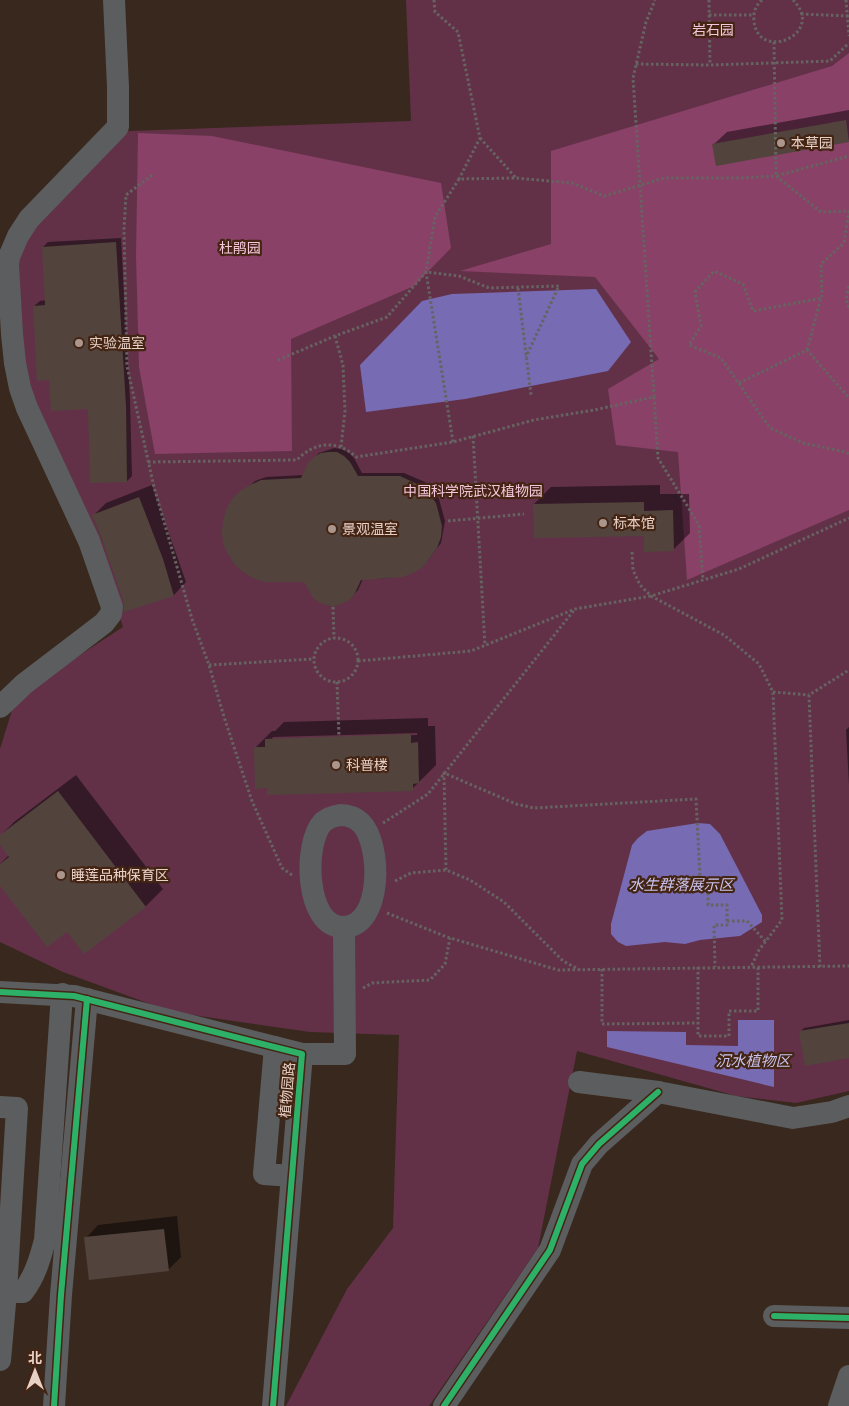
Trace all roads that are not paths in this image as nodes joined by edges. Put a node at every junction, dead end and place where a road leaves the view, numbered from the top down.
1 (114, 0) edge
2 (0, 707) edge
3 (344, 927) junction
4 (0, 992) edge
5 (62, 994) junction
6 (88, 999) junction
7 (275, 1047) junction
8 (302, 1054) junction
9 (579, 1082) dead end
10 (658, 1092) junction
11 (849, 1106) edge
12 (0, 1107) edge
13 (292, 1176) junction
14 (6, 1292) junction
15 (774, 1316) dead end
16 (849, 1318) edge
17 (0, 1360) edge
18 (849, 1376) edge
19 (54, 1406) edge
20 (273, 1406) edge
21 (444, 1406) edge
22 (840, 1406) edge

1 - 2 street
3 - 3 street
3 - 8 street
4 - 5 street, 植物园路
5 - 6 street, 植物园路
5 - 14 street
6 - 7 street, 植物园路
6 - 19 street
7 - 8 street, 植物园路
7 - 13 street
8 - 13 street, 植物园路
9 - 10 street
10 - 11 street
10 - 21 street
12 - 14 street
13 - 20 street, 植物园路
14 - 17 street
15 - 16 street
18 - 22 street

